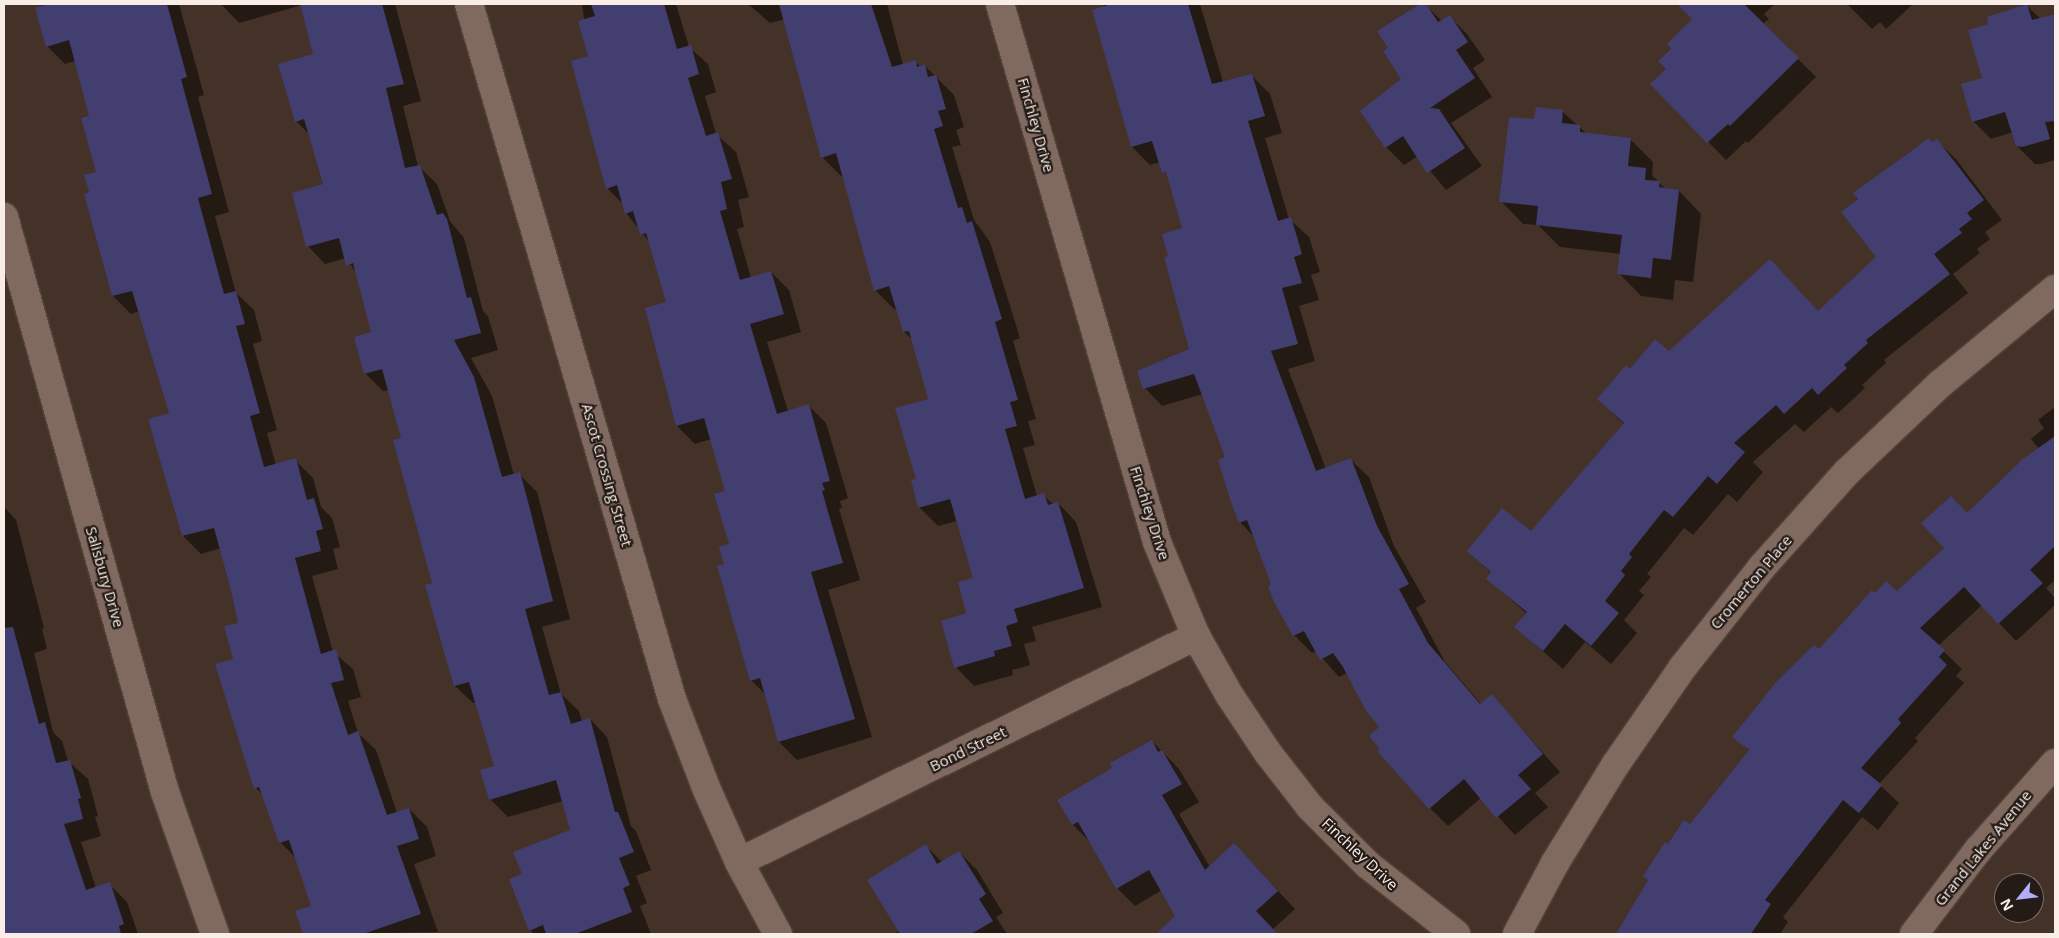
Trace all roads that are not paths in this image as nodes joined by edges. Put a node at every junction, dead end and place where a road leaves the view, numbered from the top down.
1 (469, 4) edge
2 (1000, 4) edge
3 (6, 230) edge
4 (2055, 289) edge
5 (1196, 636) junction
6 (2055, 763) edge
7 (739, 862) junction
8 (215, 934) edge
9 (778, 934) edge
10 (1456, 934) edge
11 (1517, 934) edge
12 (1914, 934) edge

1 - 7 street, Ascot Crossing Street
2 - 5 street, Finchley Drive
3 - 8 street, Salisbury Drive
4 - 11 street, Cromerton Place
5 - 7 street, Bond Street
5 - 10 street, Finchley Drive
6 - 12 street, Grand Lakes Avenue
7 - 9 street, Ascot Crossing Street

